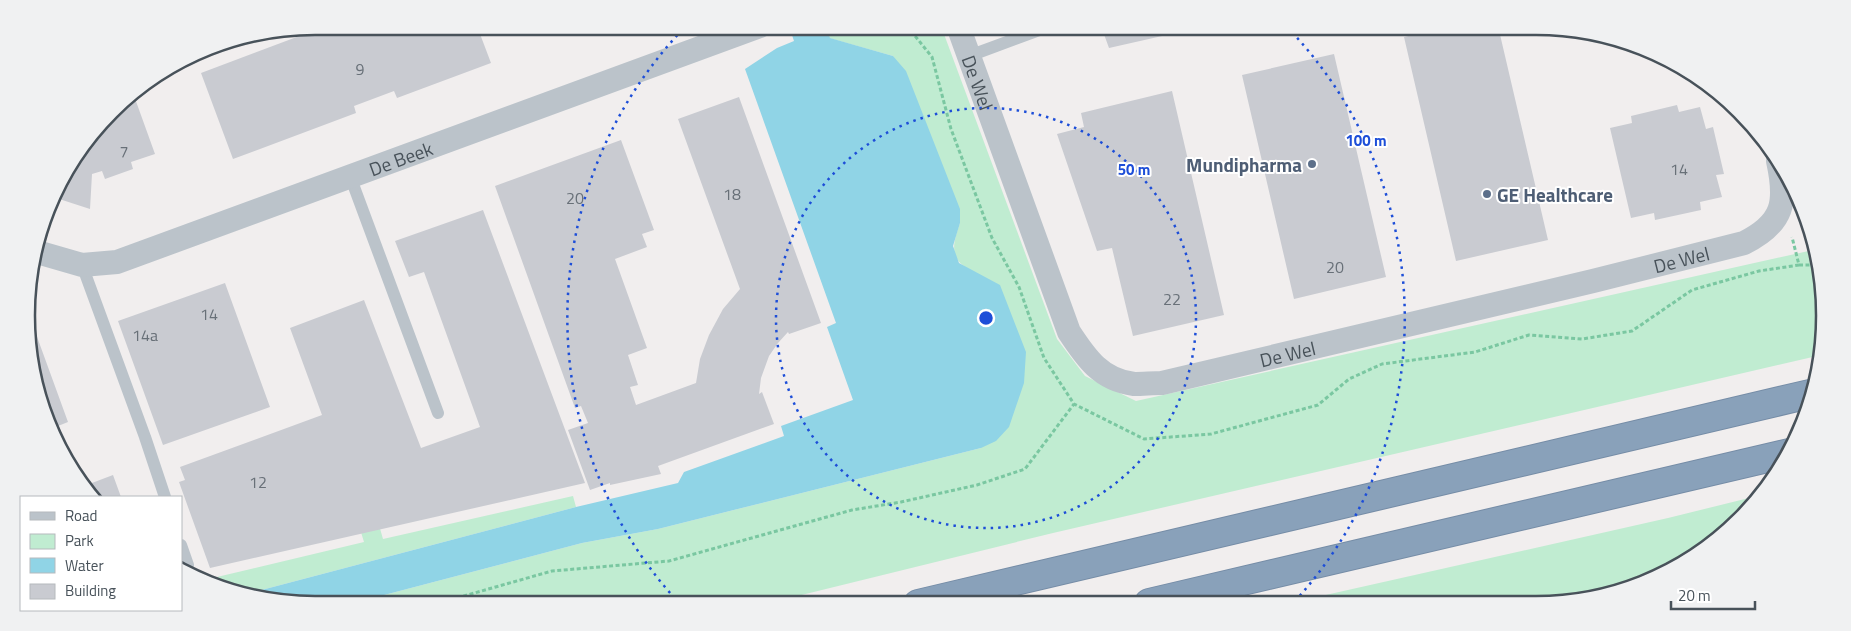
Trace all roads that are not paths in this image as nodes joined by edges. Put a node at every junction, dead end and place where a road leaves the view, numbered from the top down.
1 (735, 35) edge
2 (961, 35) edge
3 (1026, 35) edge
4 (969, 56) junction
5 (350, 176) junction
6 (1782, 182) edge
7 (42, 253) edge
8 (82, 265) junction
9 (1804, 395) edge
10 (438, 413) dead end
11 (1778, 456) edge
12 (166, 496) edge
13 (182, 548) edge
14 (188, 565) dead end
15 (952, 596) edge
16 (1179, 596) edge

1 - 5 street, De Beek
2 - 4 street, De Wel
3 - 4 lane
4 - 6 street, De Wel
5 - 8 street, De Beek
5 - 10 lane
7 - 8 street, De Beek
8 - 12 lane
9 - 15 highway
11 - 16 highway
13 - 14 lane

